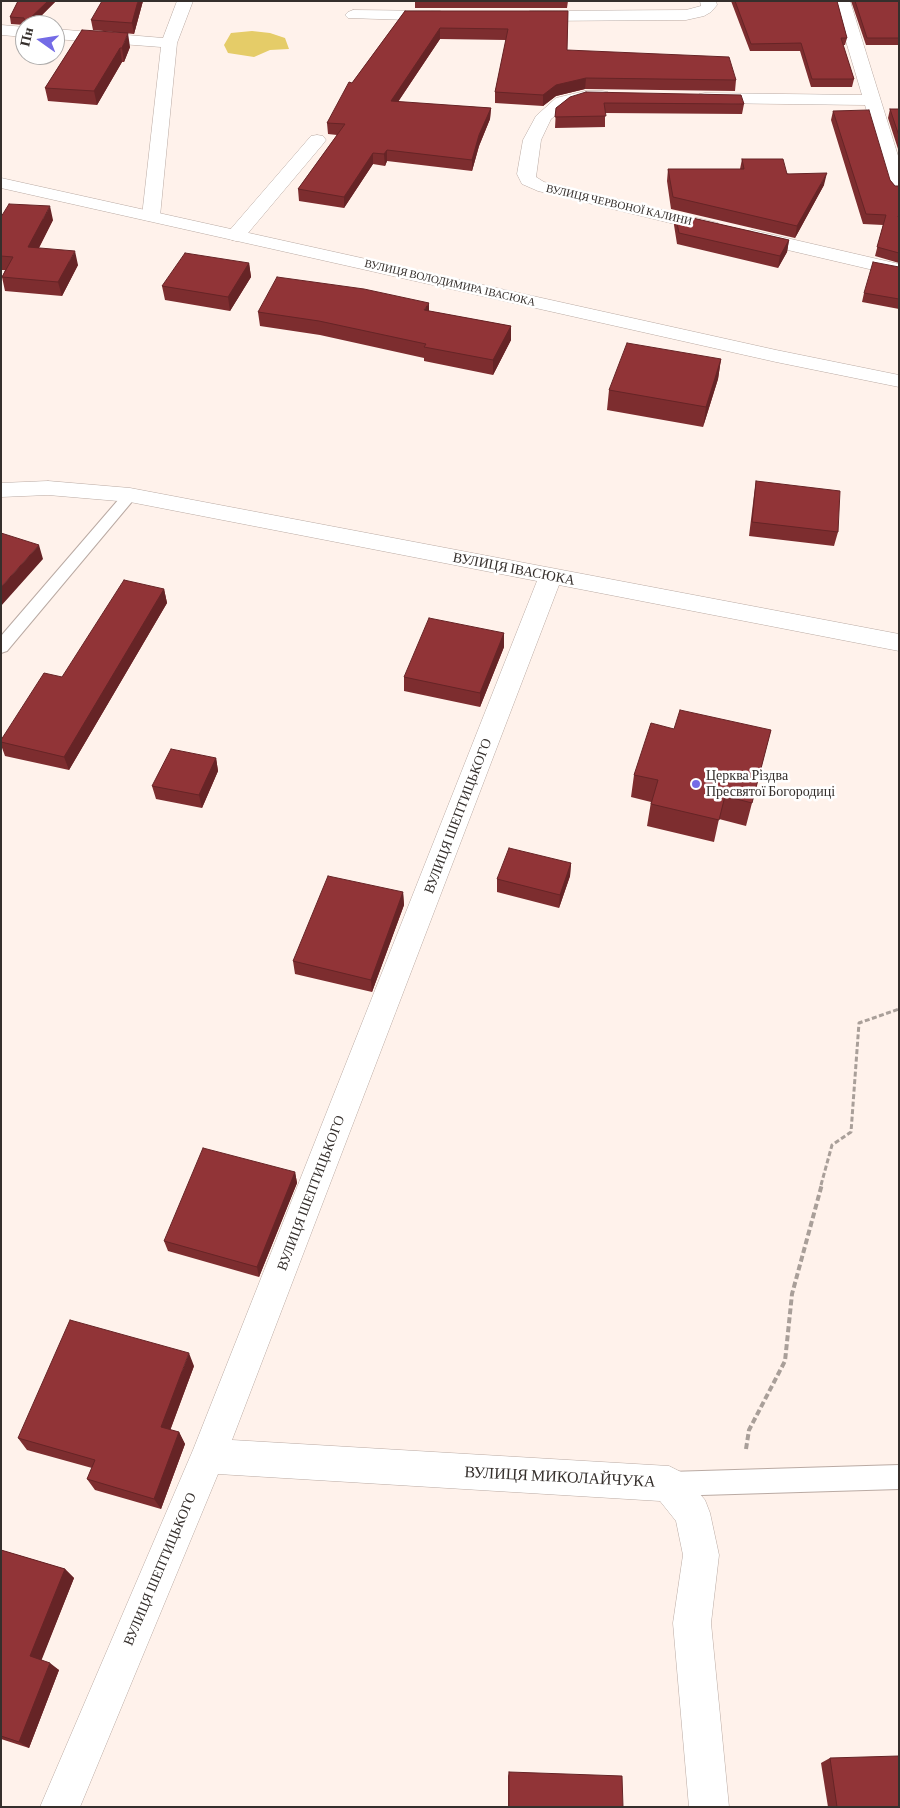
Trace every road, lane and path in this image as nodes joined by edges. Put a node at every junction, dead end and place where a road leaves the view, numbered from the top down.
1 (185, 1) edge
2 (708, 1) edge
3 (842, 1) edge
4 (353, 16) dead end
5 (459, 16) edge
6 (517, 16) edge
7 (1, 30) edge
8 (15, 31) edge
9 (65, 35) edge
10 (169, 43) junction
11 (615, 96) edge
12 (684, 97) edge
13 (872, 100) junction
14 (317, 140) dead end
15 (1, 183) edge
16 (899, 189) edge
17 (151, 216) junction
18 (236, 235) junction
19 (899, 270) edge
20 (899, 380) edge
21 (1, 490) edge
22 (130, 495) junction
23 (552, 576) junction
24 (899, 643) edge
25 (1, 647) edge
26 (899, 1009) edge
27 (208, 1456) junction
28 (899, 1477) edge
29 (742, 1482) junction
30 (668, 1484) junction
31 (60, 1807) edge
32 (709, 1807) edge

1 - 10 street
2 - 6 street
3 - 13 street
4 - 5 street
7 - 8 street
9 - 10 street
10 - 17 street
11 - 19 street, ВУЛИЦЯ ЧЕРВОНОЇ КАЛИНИ
12 - 13 street
13 - 16 street
14 - 18 street
15 - 17 street, ВУЛИЦЯ ВОЛОДИМИРА ІВАСЮКА
17 - 18 street, ВУЛИЦЯ ВОЛОДИМИРА ІВАСЮКА
18 - 20 street, ВУЛИЦЯ ВОЛОДИМИРА ІВАСЮКА
21 - 22 street, ВУЛИЦЯ ІВАСЮКА
22 - 23 street, ВУЛИЦЯ ІВАСЮКА
22 - 25 lane
23 - 24 street, ВУЛИЦЯ ІВАСЮКА
23 - 27 street, ВУЛИЦЯ ШЕПТИЦЬКОГО
26 - 29 path
27 - 30 street, ВУЛИЦЯ МИКОЛАЙЧУКА
27 - 31 street, ВУЛИЦЯ ШЕПТИЦЬКОГО
28 - 29 lane
29 - 30 lane
30 - 32 street, ВУЛИЦЯ МИКОЛАЙЧУКА

